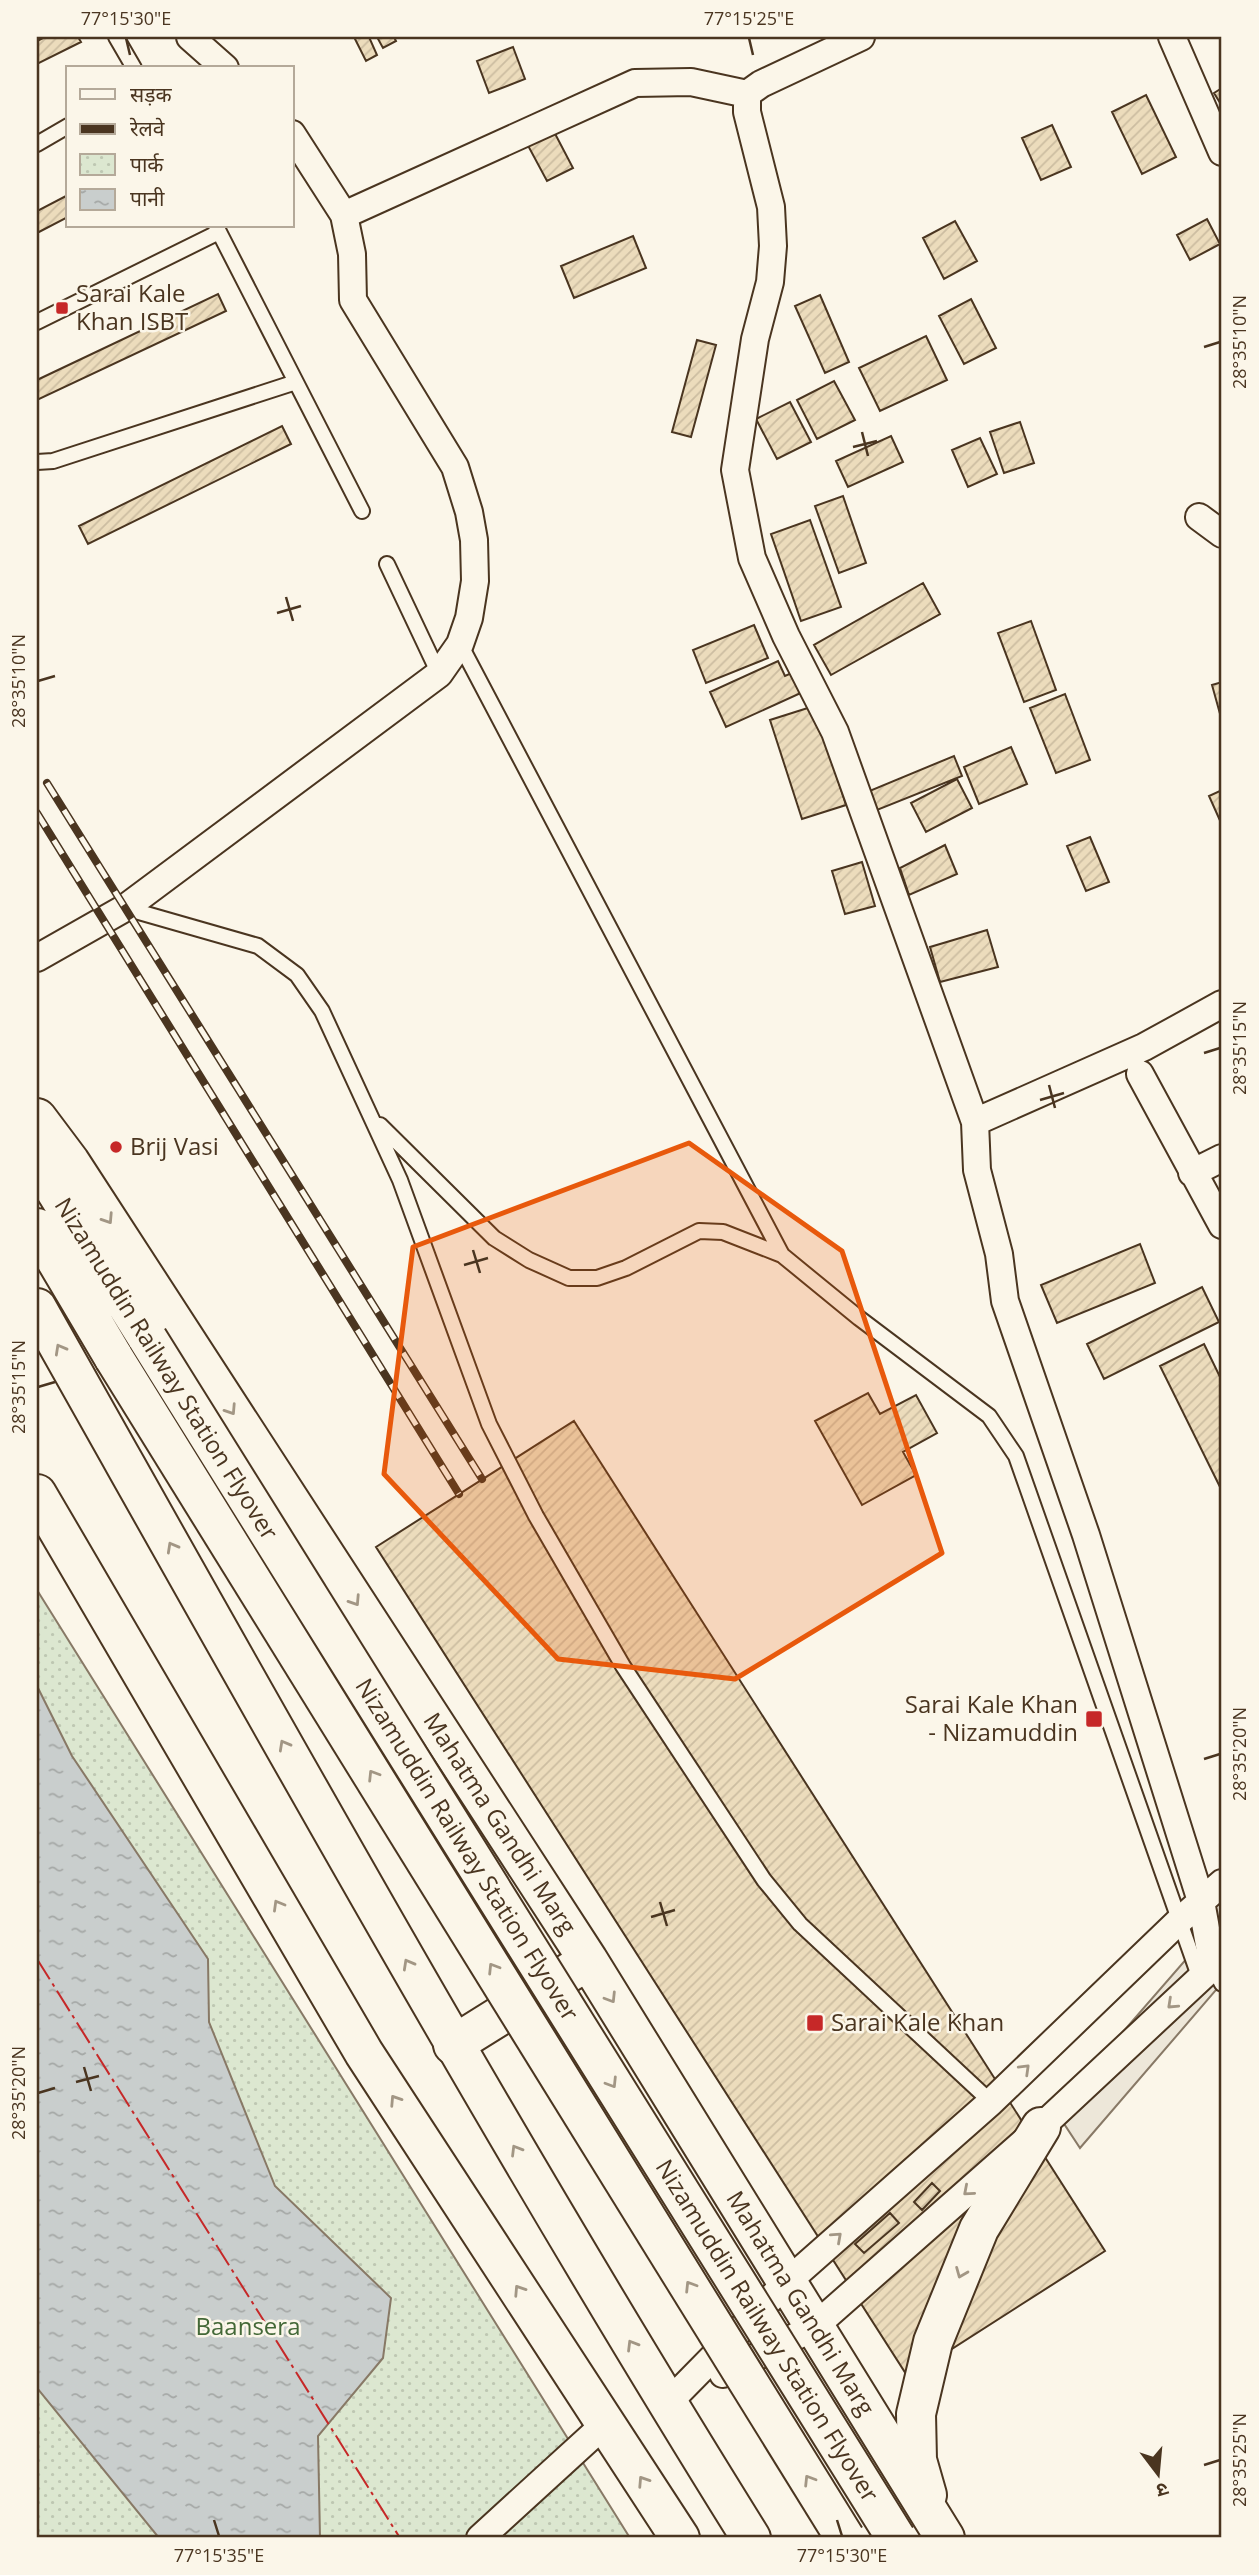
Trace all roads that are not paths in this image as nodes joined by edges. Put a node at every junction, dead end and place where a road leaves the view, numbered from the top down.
1 (117, 37) edge
2 (190, 37) edge
3 (861, 37) edge
4 (1172, 37) edge
5 (133, 66) edge
6 (223, 66) edge
7 (747, 94) junction
8 (66, 127) edge
9 (294, 137) edge
10 (37, 144) edge
11 (1222, 152) edge
12 (344, 215) junction
13 (217, 229) edge
14 (37, 322) edge
15 (296, 382) junction
16 (37, 462) edge
17 (362, 511) dead end
18 (1199, 517) dead end
19 (1222, 534) edge
20 (387, 564) dead end
21 (460, 645) junction
22 (439, 674) junction
23 (125, 908) junction
24 (37, 958) edge
25 (1222, 1004) edge
26 (1140, 1074) dead end
27 (371, 1117) junction
28 (37, 1118) edge
29 (975, 1122) junction
30 (1222, 1158) edge
31 (37, 1161) edge
32 (1192, 1173) junction
33 (1222, 1225) edge
34 (37, 1228) edge
35 (782, 1255) junction
36 (37, 1308) edge
37 (37, 1494) edge
38 (1222, 1883) edge
39 (1201, 1900) junction
40 (1179, 1921) junction
41 (588, 1960) junction
42 (1214, 1972) edge
43 (453, 2045) junction
44 (991, 2102) junction
45 (1041, 2127) junction
46 (786, 2283) junction
47 (814, 2327) junction
48 (667, 2404) junction
49 (606, 2423) junction
50 (939, 2530) edge
51 (480, 2538) edge
52 (680, 2538) edge
53 (751, 2538) edge
54 (845, 2538) edge
55 (896, 2538) edge

1 - 5 lane
2 - 6 street
3 - 7 street
4 - 11 street
7 - 12 street
7 - 29 street
8 - 10 lane
9 - 12 street
12 - 21 street
13 - 14 lane
13 - 15 lane
15 - 16 lane
15 - 17 lane
18 - 19 street
20 - 22 lane
21 - 22 street
21 - 35 lane
22 - 23 street
23 - 24 street
23 - 27 lane
25 - 29 street
26 - 32 street
27 - 35 lane
27 - 44 lane
28 -> 41 main road, Mahatma Gandhi Marg
29 - 39 street
30 - 32 street
31 -> 55 main road, Nizamuddin Railway Station Flyover, bridge
32 - 33 street
54 -> 34 main road, Nizamuddin Railway Station Flyover, bridge
35 - 40 lane
43 -> 36 main road
49 -> 37 main road
38 - 39 street
39 - 40 street
39 - 42 street
40 - 42 lane
44 -> 40 street
41 - 43 main road
41 -> 46 main road, Mahatma Gandhi Marg
42 -> 45 street
48 -> 43 main road
46 -> 44 street
45 -> 47 street
45 -> 50 main road
46 - 47 main road, Mahatma Gandhi Marg
46 - 48 street
47 - 48 street
47 - 50 main road, Mahatma Gandhi Marg
48 - 53 main road
49 - 51 street
52 -> 49 main road

